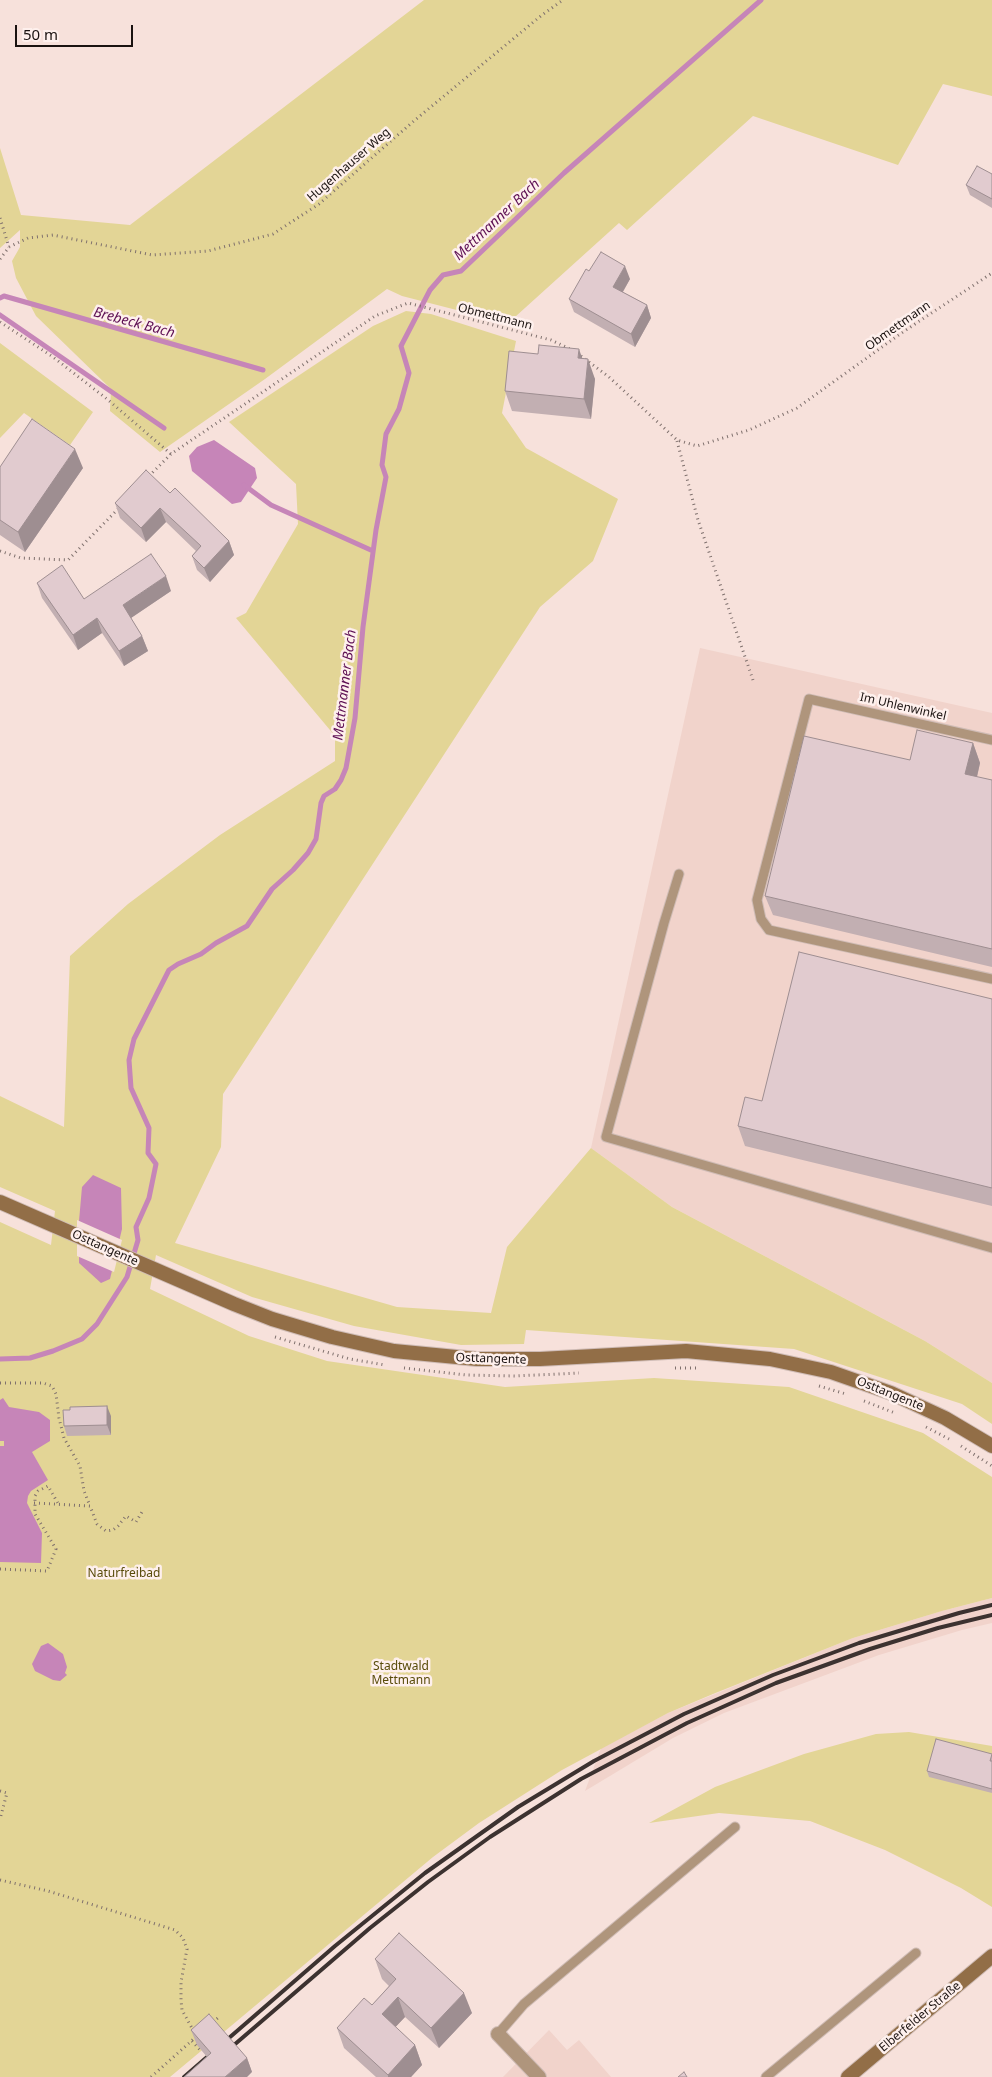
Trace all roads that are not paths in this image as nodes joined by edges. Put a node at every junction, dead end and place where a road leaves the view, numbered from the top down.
1 (992, 740) edge
2 (680, 874) dead end
3 (992, 979) edge
4 (0, 1202) edge
5 (992, 1248) edge
6 (992, 1446) edge
7 (735, 1828) dead end
8 (916, 1953) dead end
9 (992, 1956) edge
10 (498, 2034) joint
11 (539, 2077) edge
12 (766, 2077) edge
13 (848, 2077) edge

1 - 3 lane, Im Uhlenwinkel
2 - 5 lane
4 - 6 main road, Osttangente
7 - 10 lane
8 - 12 lane
9 - 13 main road, Elberfelder Straße
10 - 11 street

